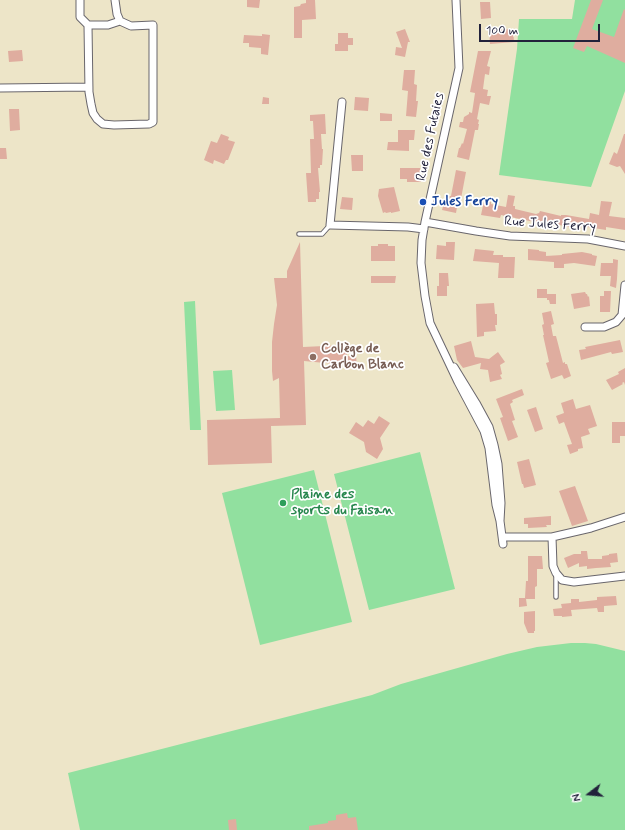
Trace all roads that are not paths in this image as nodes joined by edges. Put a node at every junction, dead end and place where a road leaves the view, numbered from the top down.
1 (80, 0) edge
2 (115, 0) edge
3 (456, 0) edge
4 (120, 22) junction
5 (88, 25) junction
6 (89, 87) junction
7 (0, 88) edge
8 (342, 102) dead end
9 (330, 225) junction
10 (425, 225) junction
11 (299, 234) dead end
12 (625, 246) edge
13 (625, 285) edge
14 (585, 327) dead end
15 (625, 517) edge
16 (552, 537) junction
17 (556, 573) junction
18 (625, 576) edge
19 (556, 597) dead end

1 - 5 street
2 - 4 street
3 - 10 street, Rue des Futaies
4 - 5 street
4 - 6 street
5 - 6 street
6 - 7 street
8 - 9 street
9 - 10 street, Rue Jules Ferry
9 - 11 lane
10 - 12 street, Rue Jules Ferry
10 - 16 street, Rue des Futaies
13 - 14 street
15 - 16 street
16 - 17 street
17 - 18 street
17 - 19 lane

